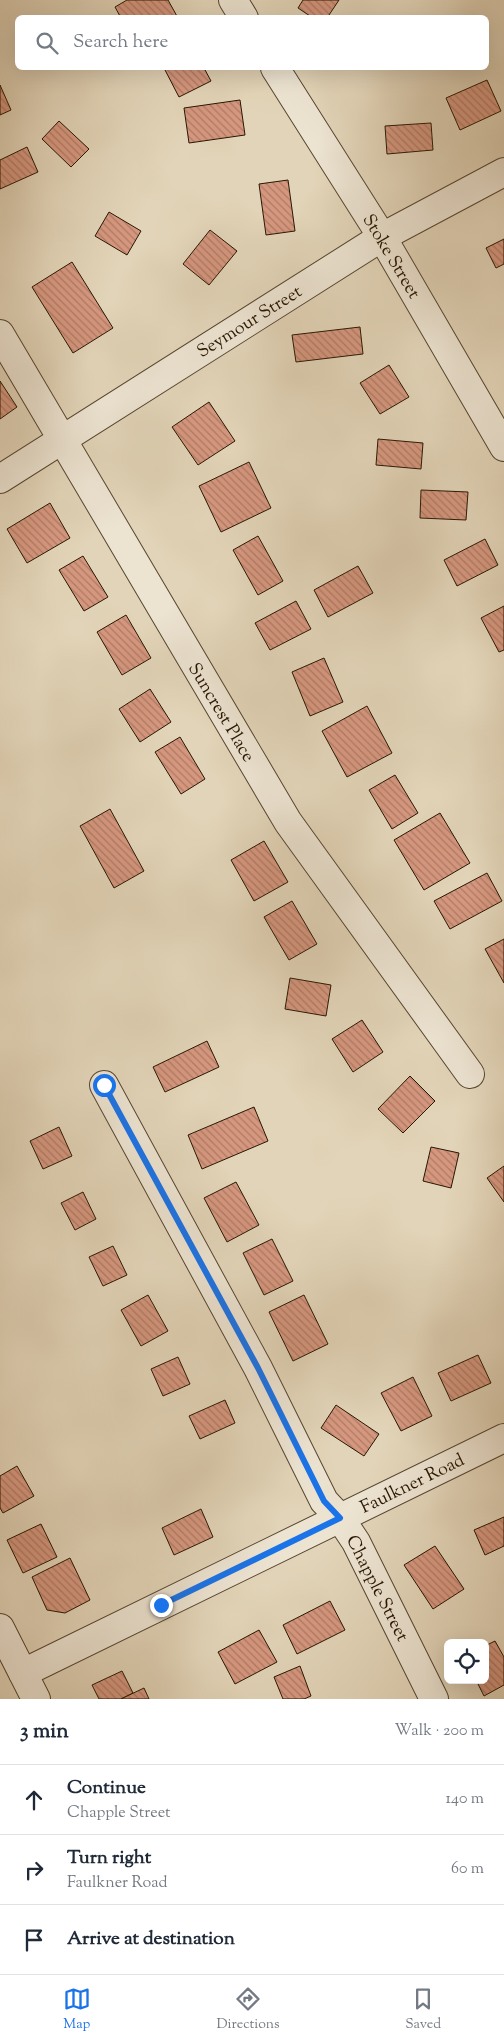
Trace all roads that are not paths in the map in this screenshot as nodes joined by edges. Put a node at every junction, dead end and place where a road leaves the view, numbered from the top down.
1 (233, 0) edge
2 (242, 15) edge
3 (276, 70) edge
4 (504, 172) edge
5 (382, 236) junction
6 (0, 334) edge
7 (62, 440) junction
8 (504, 447) edge
9 (0, 479) edge
10 (470, 1074) dead end
11 (104, 1085) dead end
12 (504, 1438) edge
13 (340, 1518) junction
14 (0, 1628) edge
15 (23, 1672) junction
16 (36, 1699) edge
17 (434, 1699) edge

1 - 2 street
3 - 5 street, Stoke Street
4 - 5 street, Seymour Street
5 - 7 street, Seymour Street
5 - 8 street, Stoke Street
6 - 7 street, Suncrest Place
7 - 9 street, Seymour Street
7 - 10 street, Suncrest Place
11 - 13 street, Chapple Street
12 - 13 street, Faulkner Road
13 - 15 street, Faulkner Road
13 - 17 street, Chapple Street
14 - 15 street
15 - 16 street

